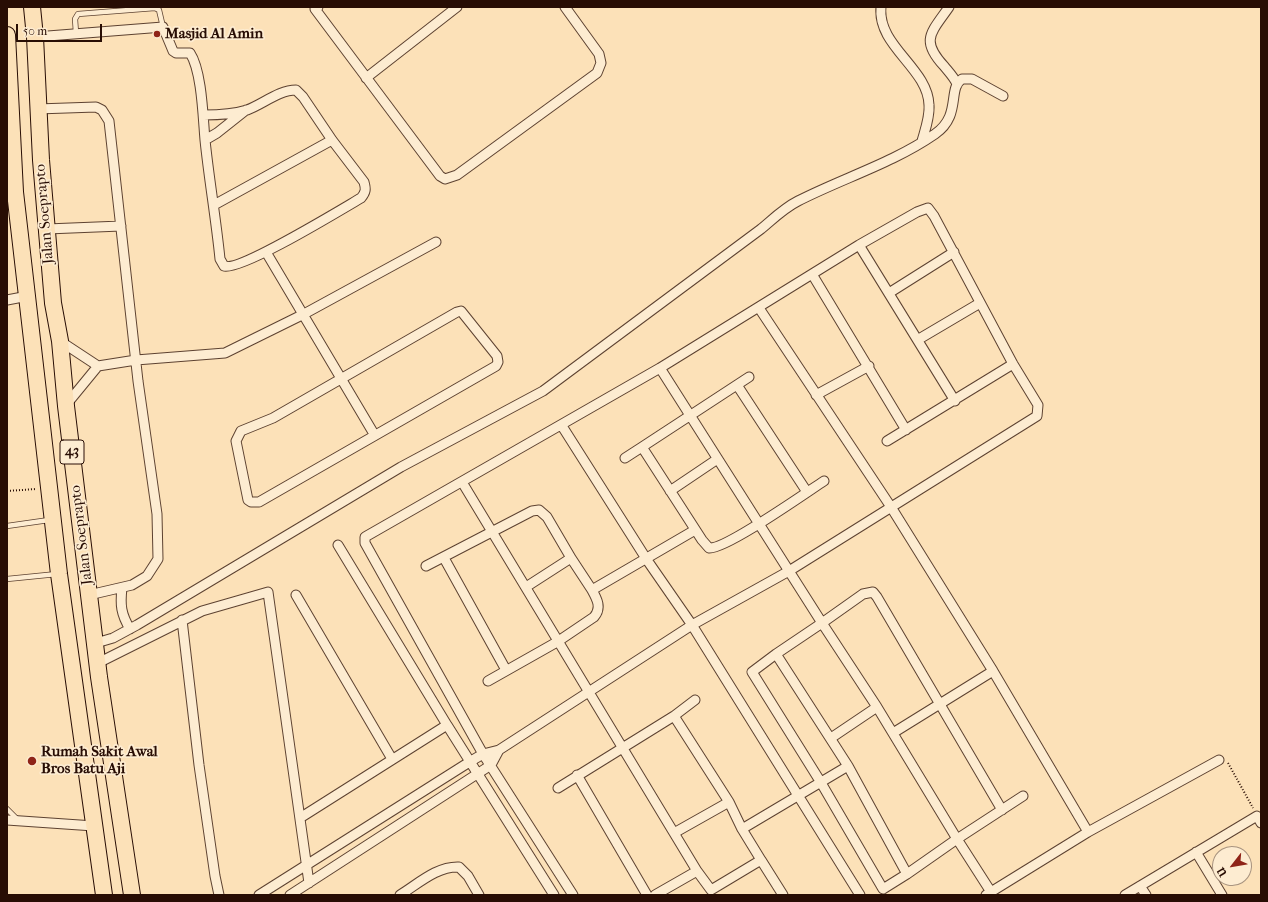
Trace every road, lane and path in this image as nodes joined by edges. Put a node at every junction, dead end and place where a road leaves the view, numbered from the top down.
1 (32, 7) edge
2 (318, 7) edge
3 (457, 7) edge
4 (565, 7) edge
5 (881, 7) edge
6 (949, 7) edge
7 (163, 27) junction
8 (76, 33) junction
9 (7, 34) edge
10 (35, 37) junction
11 (366, 78) junction
12 (957, 84) junction
13 (1003, 96) dead end
14 (37, 109) junction
15 (247, 110) junction
16 (204, 115) junction
17 (205, 140) junction
18 (332, 140) junction
19 (922, 141) junction
20 (11, 193) edge
21 (214, 205) junction
22 (121, 226) junction
23 (47, 229) junction
24 (436, 242) dead end
25 (860, 245) junction
26 (266, 252) junction
27 (954, 252) junction
28 (812, 274) junction
29 (890, 293) junction
30 (28, 296) junction
31 (7, 300) edge
32 (980, 303) junction
33 (759, 308) junction
34 (304, 314) junction
35 (918, 339) junction
36 (60, 341) junction
37 (136, 360) junction
38 (1013, 364) junction
39 (98, 366) junction
40 (869, 366) junction
41 (660, 368) junction
42 (749, 377) dead end
43 (340, 378) junction
44 (736, 385) junction
45 (816, 396) junction
46 (955, 401) junction
47 (66, 406) junction
48 (689, 415) junction
49 (562, 426) junction
50 (906, 430) junction
51 (374, 434) junction
52 (887, 442) dead end
53 (642, 448) junction
54 (625, 458) dead end
55 (716, 460) junction
56 (824, 481) dead end
57 (462, 482) junction
58 (50, 487) junction
59 (7, 491) edge
60 (670, 491) junction
61 (807, 492) junction
62 (891, 507) junction
63 (53, 520) junction
64 (758, 524) junction
65 (7, 526) edge
66 (695, 530) junction
67 (491, 532) junction
68 (338, 545) dead end
69 (444, 558) junction
70 (571, 558) junction
71 (647, 560) junction
72 (426, 566) dead end
73 (789, 571) junction
74 (59, 574) junction
75 (7, 579) edge
76 (526, 587) junction
77 (122, 588) junction
78 (592, 590) junction
79 (89, 595) junction
80 (296, 595) dead end
81 (182, 620) junction
82 (822, 623) junction
83 (692, 624) junction
84 (130, 629) junction
85 (557, 642) junction
86 (96, 643) junction
87 (776, 654) junction
88 (99, 670) junction
89 (506, 670) junction
90 (993, 671) junction
91 (74, 680) junction
92 (488, 681) dead end
93 (590, 691) junction
94 (695, 700) dead end
95 (940, 704) junction
96 (877, 707) junction
97 (674, 716) junction
98 (447, 725) junction
99 (893, 733) junction
100 (831, 738) junction
101 (623, 748) junction
102 (499, 750) junction
103 (483, 754) junction
104 (392, 759) junction
105 (1218, 760) joint
106 (471, 761) junction
107 (491, 765) junction
108 (848, 766) junction
109 (478, 774) junction
110 (577, 775) junction
111 (820, 781) junction
112 (558, 788) dead end
113 (798, 794) junction
114 (1023, 796) dead end
115 (729, 802) junction
116 (7, 809) edge
117 (1002, 810) junction
118 (300, 818) junction
119 (17, 819) junction
120 (7, 820) edge
121 (1259, 820) edge
122 (94, 826) junction
123 (742, 829) junction
124 (1088, 832) junction
125 (674, 834) junction
126 (957, 839) junction
127 (1196, 852) junction
128 (761, 860) junction
129 (307, 866) junction
130 (697, 871) junction
131 (906, 874) junction
132 (309, 883) junction
133 (1140, 886) junction
134 (713, 893) edge
135 (989, 893) edge
136 (104, 895) edge
137 (132, 895) edge
138 (219, 895) edge
139 (259, 895) edge
140 (290, 895) edge
141 (400, 895) edge
142 (480, 895) edge
143 (554, 895) edge
144 (572, 895) edge
145 (647, 895) edge
146 (655, 895) edge
147 (783, 895) edge
148 (860, 895) edge
149 (1125, 895) edge
150 (1146, 895) edge
151 (1222, 895) edge

1 - 10 highway, Jalan Soeprapto / 43
2 - 11 street
3 - 11 street
4 - 11 street
5 - 19 street
6 - 12 street
7 - 8 street
7 - 8 lane
7 - 16 street
8 - 10 street
9 - 20 highway, Jalan Soeprapto / 43
10 - 14 highway, Jalan Soeprapto / 43
12 - 13 street
12 - 19 street
14 - 22 street
14 - 23 highway, Jalan Soeprapto / 43
15 - 16 street
15 - 17 street
15 - 18 street
16 - 17 street
17 - 21 street
18 - 21 street
18 - 26 street
19 - 84 street
20 - 30 highway, Jalan Soeprapto / 43
21 - 26 street
22 - 23 street
22 - 37 street
23 - 36 highway, Jalan Soeprapto / 43
24 - 34 street
25 - 27 street
25 - 28 street
25 - 29 street
26 - 34 street
27 - 29 street
27 - 32 street
28 - 33 street
28 - 40 street
29 - 35 street
30 - 31 street
30 - 58 highway, Jalan Soeprapto / 43
32 - 35 street
32 - 38 street
33 - 41 street
33 - 45 street
34 - 37 street
34 - 43 street
35 - 46 street
36 - 39 street
36 - 47 highway, Jalan Soeprapto / 43
37 - 39 street
37 - 77 street
38 - 46 street
38 - 62 street
39 - 47 street
40 - 45 street
40 - 50 street
41 - 48 street
41 - 49 street
42 - 44 street
43 - 51 street
43 - 51 street
43 - 51 street
44 - 48 street
44 - 61 street
45 - 62 street
46 - 50 street
47 - 79 highway, Jalan Soeprapto / 43
48 - 53 street
48 - 55 street
49 - 57 street
49 - 71 street
50 - 52 street
53 - 54 street
53 - 60 street
55 - 60 street
55 - 64 street
56 - 61 street
57 - 67 street
57 - 103 street
58 - 59 path
58 - 63 highway, Jalan Soeprapto / 43
60 - 66 street
61 - 64 street
62 - 73 street
62 - 90 street
63 - 65 lane
63 - 74 highway, Jalan Soeprapto / 43
64 - 66 street
64 - 73 street
66 - 71 street
67 - 69 street
67 - 70 street
67 - 76 street
68 - 98 street
69 - 72 street
69 - 89 street
70 - 76 street
70 - 78 street
71 - 78 street
71 - 83 street
73 - 82 street
73 - 83 street
74 - 75 lane
74 - 91 highway, Jalan Soeprapto / 43
76 - 85 street
77 - 79 street
77 - 84 street
78 - 85 street
79 - 86 highway, Jalan Soeprapto / 43
80 - 104 street
81 - 88 street
81 - 118 street
81 - 138 street
82 - 87 street
82 - 95 street
82 - 96 street
83 - 93 street
83 - 113 street
84 - 86 street
85 - 89 street
85 - 93 street
86 - 88 highway, Jalan Soeprapto / 43
87 - 100 street
87 - 111 street
88 - 91 highway
88 - 137 highway, Jalan Soeprapto / 43
89 - 92 street
90 - 95 street
90 - 124 street
91 - 122 highway, Jalan Soeprapto / 43
93 - 101 street
93 - 102 street
94 - 97 street
95 - 99 street
95 - 117 street
96 - 99 street
96 - 100 street
97 - 101 street
97 - 115 street
98 - 104 street
98 - 106 street
99 - 126 street
100 - 108 street
101 - 110 street
101 - 125 street
102 - 103 street
102 - 107 street
103 - 106 street
103 - 107 street
104 - 118 street
105 - 121 path
105 - 124 street
106 - 109 street
106 - 129 street
107 - 109 street
107 - 144 street
108 - 111 street
108 - 131 street
109 - 132 street
109 - 143 street
110 - 112 street
110 - 145 street
111 - 113 street
111 - 131 street
113 - 123 street
113 - 148 street
114 - 117 street
115 - 123 street
115 - 125 street
116 - 119 lane
117 - 126 street
118 - 129 street
119 - 120 street
119 - 122 street
121 - 127 street
122 - 136 highway, Jalan Soeprapto / 43
123 - 128 street
124 - 135 street
125 - 130 street
126 - 131 street
126 - 135 street
127 - 133 street
127 - 151 street
128 - 134 street
128 - 147 street
129 - 132 street
129 - 139 street
130 - 134 street
130 - 146 street
132 - 140 street
133 - 149 street
133 - 150 street
141 - 142 street

